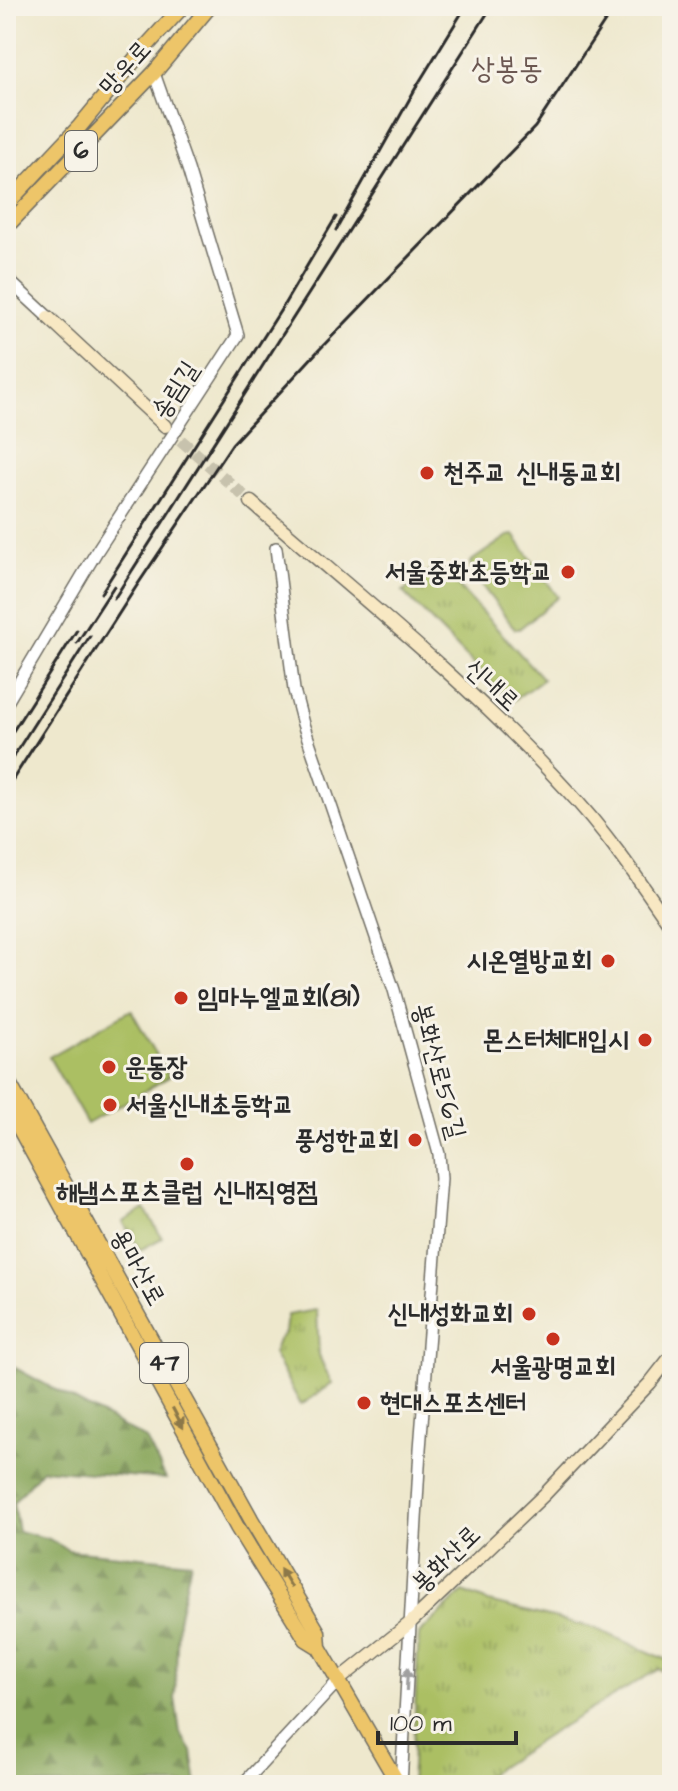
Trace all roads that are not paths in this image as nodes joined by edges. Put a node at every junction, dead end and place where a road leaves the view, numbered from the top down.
1 (183, 6) edge
2 (206, 10) edge
3 (154, 73) junction
4 (6, 205) edge
5 (6, 227) edge
6 (6, 278) edge
7 (48, 317) joint
8 (165, 426) tunnel mouth
9 (251, 502) tunnel mouth
10 (276, 548) dead end
11 (6, 704) edge
12 (672, 928) edge
13 (6, 1078) edge
14 (6, 1104) edge
15 (672, 1355) edge
16 (410, 1623) junction
17 (319, 1647) junction
18 (339, 1680) junction
19 (242, 1785) edge
20 (400, 1785) edge

1 - 4 main road, 망우로 / 6
2 - 3 main road, 망우로 / 6
3 - 5 main road, 망우로 / 6
3 - 11 street, 송림길
6 - 7 street
7 - 8 main road
9 - 12 main road, 신내로
10 - 16 street, 봉화산로56길
17 -> 13 main road, 용마산로 / 47
14 -> 17 main road, 용마산로 / 47
15 - 16 main road, 봉화산로
16 - 18 main road, 봉화산로
20 -> 16 street, 봉화산로56길
17 - 18 main road, 용마산로 / 47
18 - 19 street, 봉화산로
18 - 20 main road, 용마산로 / 47

